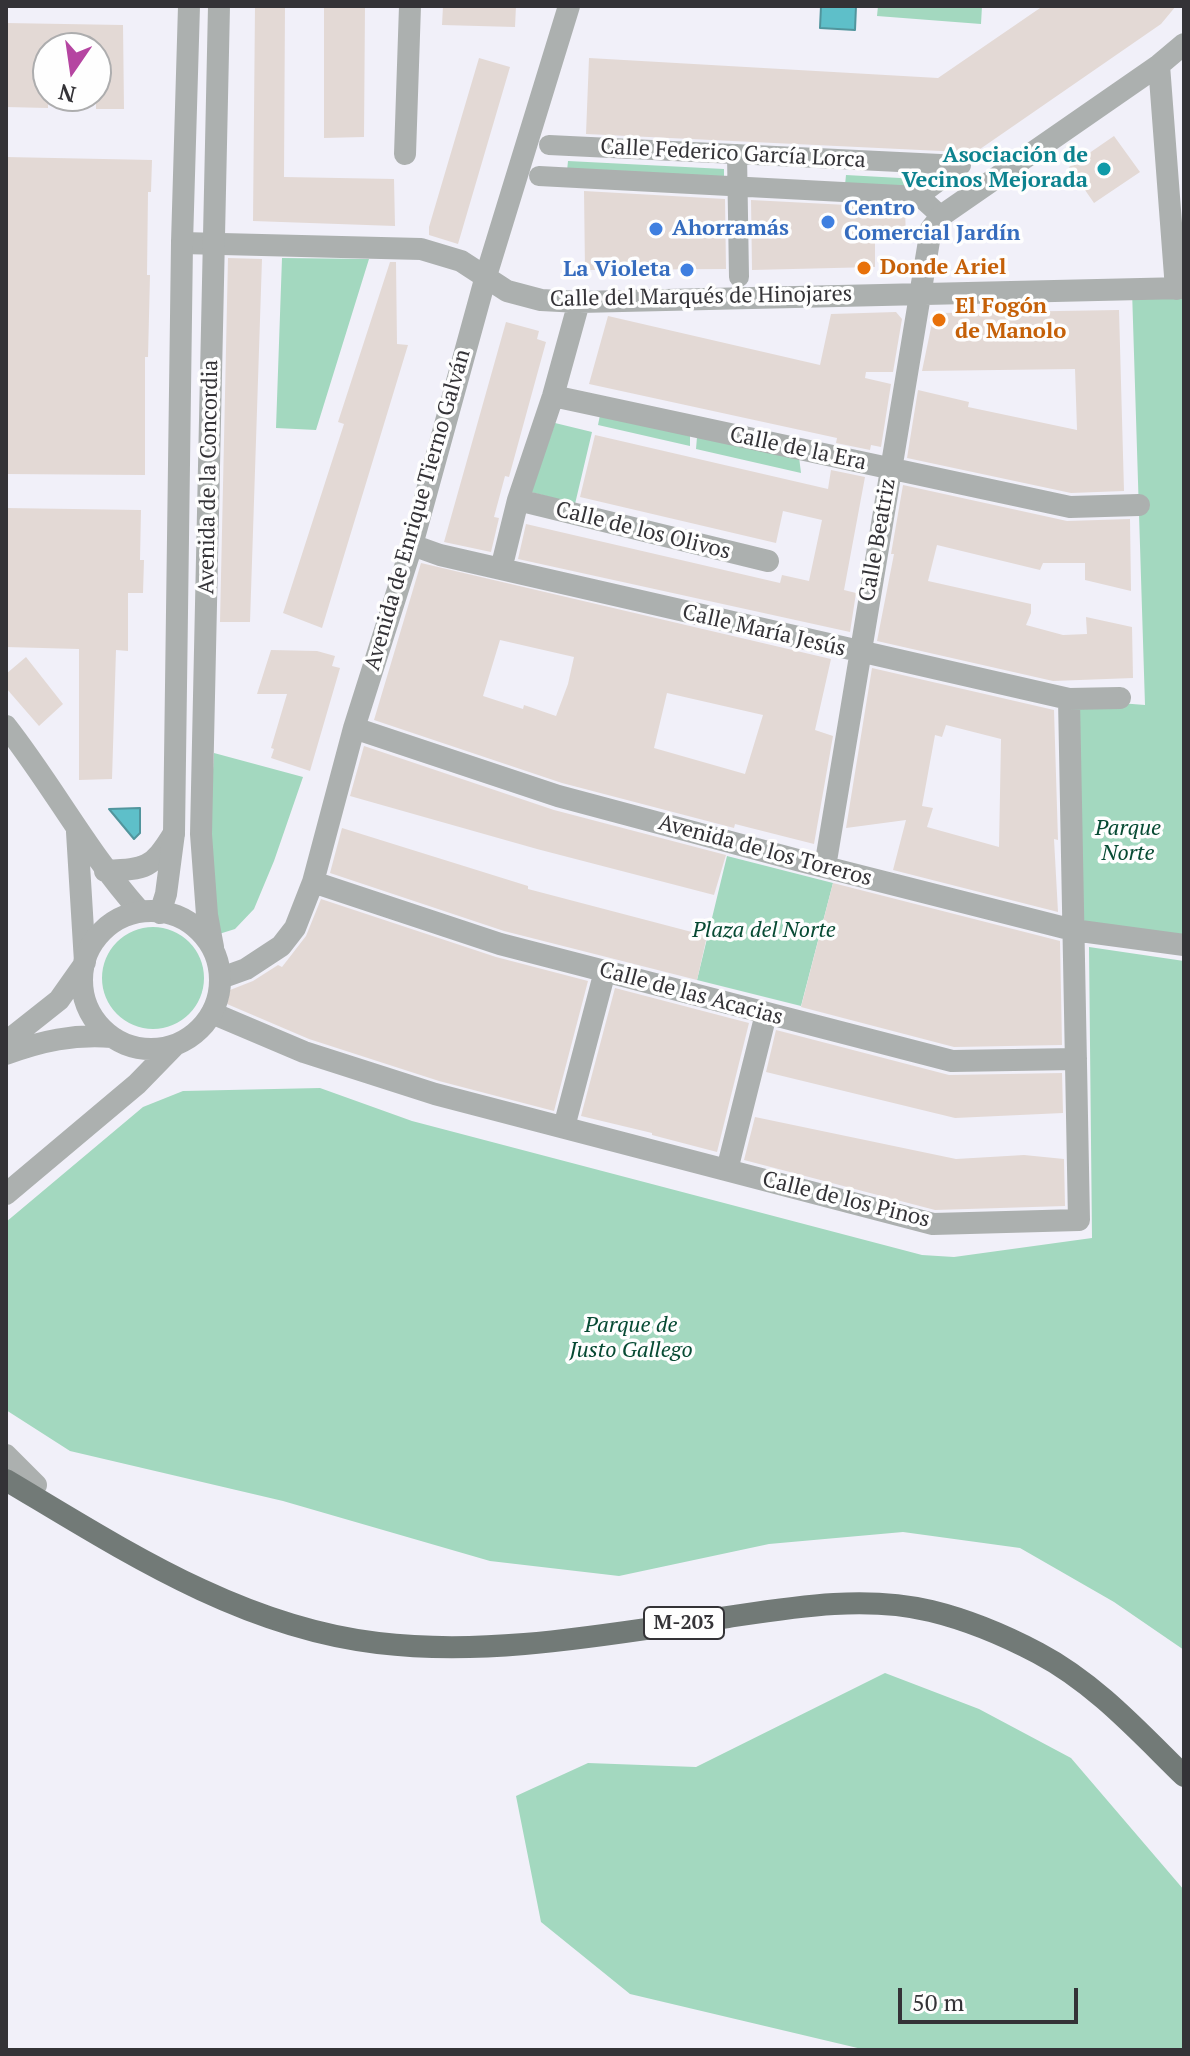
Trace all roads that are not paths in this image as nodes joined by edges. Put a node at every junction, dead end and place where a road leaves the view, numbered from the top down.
1 (189, 6) edge
2 (219, 6) edge
3 (410, 6) edge
4 (569, 6) edge
5 (1184, 44) edge
6 (1159, 65) junction
7 (1174, 142) edge
8 (549, 145) dead end
9 (405, 154) dead end
10 (737, 154) junction
11 (539, 176) dead end
12 (737, 186) junction
13 (919, 196) junction
14 (941, 216) junction
15 (182, 243) junction
16 (213, 244) junction
17 (486, 276) junction
18 (739, 277) dead end
19 (1180, 288) edge
20 (920, 294) junction
21 (579, 302) junction
22 (553, 396) junction
23 (891, 468) junction
24 (518, 500) junction
25 (1139, 505) dead end
26 (412, 545) junction
27 (768, 561) dead end
28 (501, 569) junction
29 (859, 653) junction
30 (1120, 698) dead end
31 (1069, 699) junction
32 (6, 726) edge
33 (354, 728) junction
34 (77, 832) junction
35 (174, 833) junction
36 (825, 867) junction
37 (105, 871) junction
38 (313, 882) junction
39 (149, 912) junction
40 (1073, 930) junction
41 (1184, 945) edge
42 (213, 947) junction
43 (84, 964) junction
44 (605, 971) junction
45 (221, 978) junction
46 (212, 1013) junction
47 (766, 1014) junction
48 (112, 1037) junction
49 (6, 1042) edge
50 (174, 1046) junction
51 (6, 1054) edge
52 (1076, 1059) junction
53 (564, 1127) junction
54 (727, 1170) junction
55 (6, 1194) edge
56 (6, 1455) edge
57 (6, 1464) edge
58 (6, 1480) edge
59 (36, 1485) junction
60 (144, 1563) junction
61 (1184, 1776) edge

1 - 15 street, Avenida de la Concordia
2 - 16 street, Avenida de la Concordia
3 - 9 street
4 - 17 street, Avenida de Enrique Tierno Galván
5 - 6 street
6 - 7 street
6 - 14 street
7 - 19 street
8 - 10 street, Calle Federico García Lorca
10 - 12 street
10 - 13 street, Calle Federico García Lorca
11 - 12 street
12 - 13 street
12 - 18 street
13 - 14 street
14 - 20 street, Calle Beatriz
15 - 16 street, Calle del Marqués de Hinojares
15 - 35 street, Avenida de la Concordia
16 - 17 street, Calle del Marqués de Hinojares
16 - 42 street, Avenida de la Concordia
17 - 21 street, Calle del Marqués de Hinojares
17 - 26 street, Avenida de Enrique Tierno Galván
19 - 20 street, Calle del Marqués de Hinojares
20 - 21 street, Calle del Marqués de Hinojares
20 - 23 street, Calle Beatriz
21 - 22 street
22 - 23 street, Calle de la Era
22 - 24 street
23 - 25 street, Calle de la Era
23 - 29 street, Calle Beatriz
24 - 27 street, Calle de los Olivos
24 - 28 street
26 - 28 street, Calle María Jesús
26 - 33 street, Avenida de Enrique Tierno Galván
28 - 29 street, Calle María Jesús
29 - 31 street, Calle María Jesús
29 - 36 street, Calle Beatriz
30 - 31 street, Calle María Jesús
31 - 40 street, Calle de los Pinos
32 - 34 street
33 - 36 street, Avenida de los Toreros
33 - 38 street, Avenida de Enrique Tierno Galván
34 - 37 street
34 - 43 street
35 - 37 street
35 - 39 street, Avenida de la Concordia
36 - 40 street, Avenida de los Toreros
37 - 39 street
38 - 44 street, Calle de las Acacias
38 - 45 street, Avenida de Enrique Tierno Galván
39 - 42 street
39 - 43 street
40 - 41 street, Avenida de los Toreros
40 - 52 street, Calle de los Pinos
42 - 45 street
43 - 48 street
43 - 49 street
44 - 47 street, Calle de las Acacias
44 - 53 street
45 - 46 street
46 - 50 street
46 - 53 street, Calle de los Pinos
47 - 52 street, Calle de las Acacias
47 - 54 street
48 - 50 street
48 - 51 street
50 - 55 street
52 - 54 street, Calle de los Pinos
53 - 54 street, Calle de los Pinos
56 - 59 street
57 - 59 main road, M-203
58 - 60 main road, M-203
59 - 60 main road, M-203
60 - 61 main road, M-203

